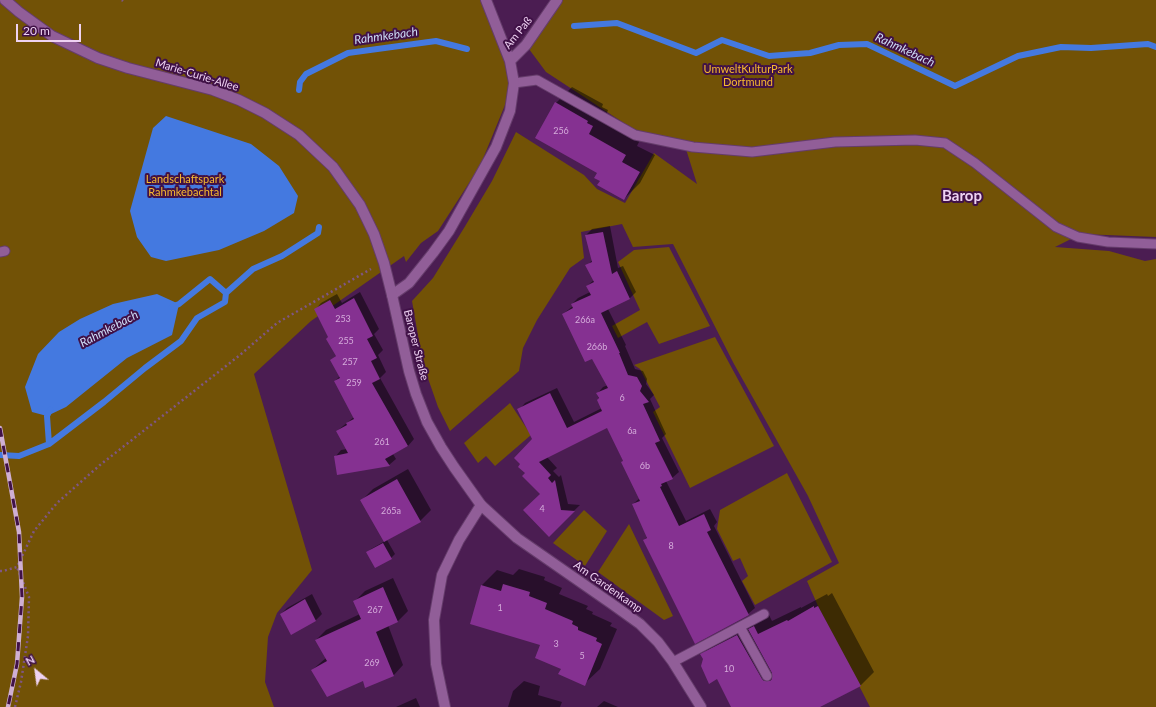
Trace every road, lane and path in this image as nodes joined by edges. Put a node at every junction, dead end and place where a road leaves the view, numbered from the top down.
1 (5, 0) edge
2 (486, 0) edge
3 (557, 0) edge
4 (510, 61) junction
5 (514, 83) junction
6 (1156, 244) edge
7 (384, 263) junction
8 (392, 295) junction
9 (481, 506) junction
10 (16, 567) junction
11 (0, 571) edge
12 (764, 614) dead end
13 (740, 627) junction
14 (673, 662) junction
15 (766, 676) dead end
16 (15, 707) edge
17 (445, 707) edge
18 (701, 707) edge

1 - 7 street, Marie-Curie-Allee
2 - 4 street
3 - 4 street, Am Paß
4 - 5 street
5 - 6 lane
5 - 8 street
7 - 8 street, Marie-Curie-Allee
7 - 10 path
8 - 9 street, Baroper Straße
9 - 14 street, Am Gardenkamp
9 - 17 street
10 - 11 path
10 - 16 path
12 - 13 lane
13 - 14 lane
13 - 15 lane
14 - 18 street, Am Gardenkamp

